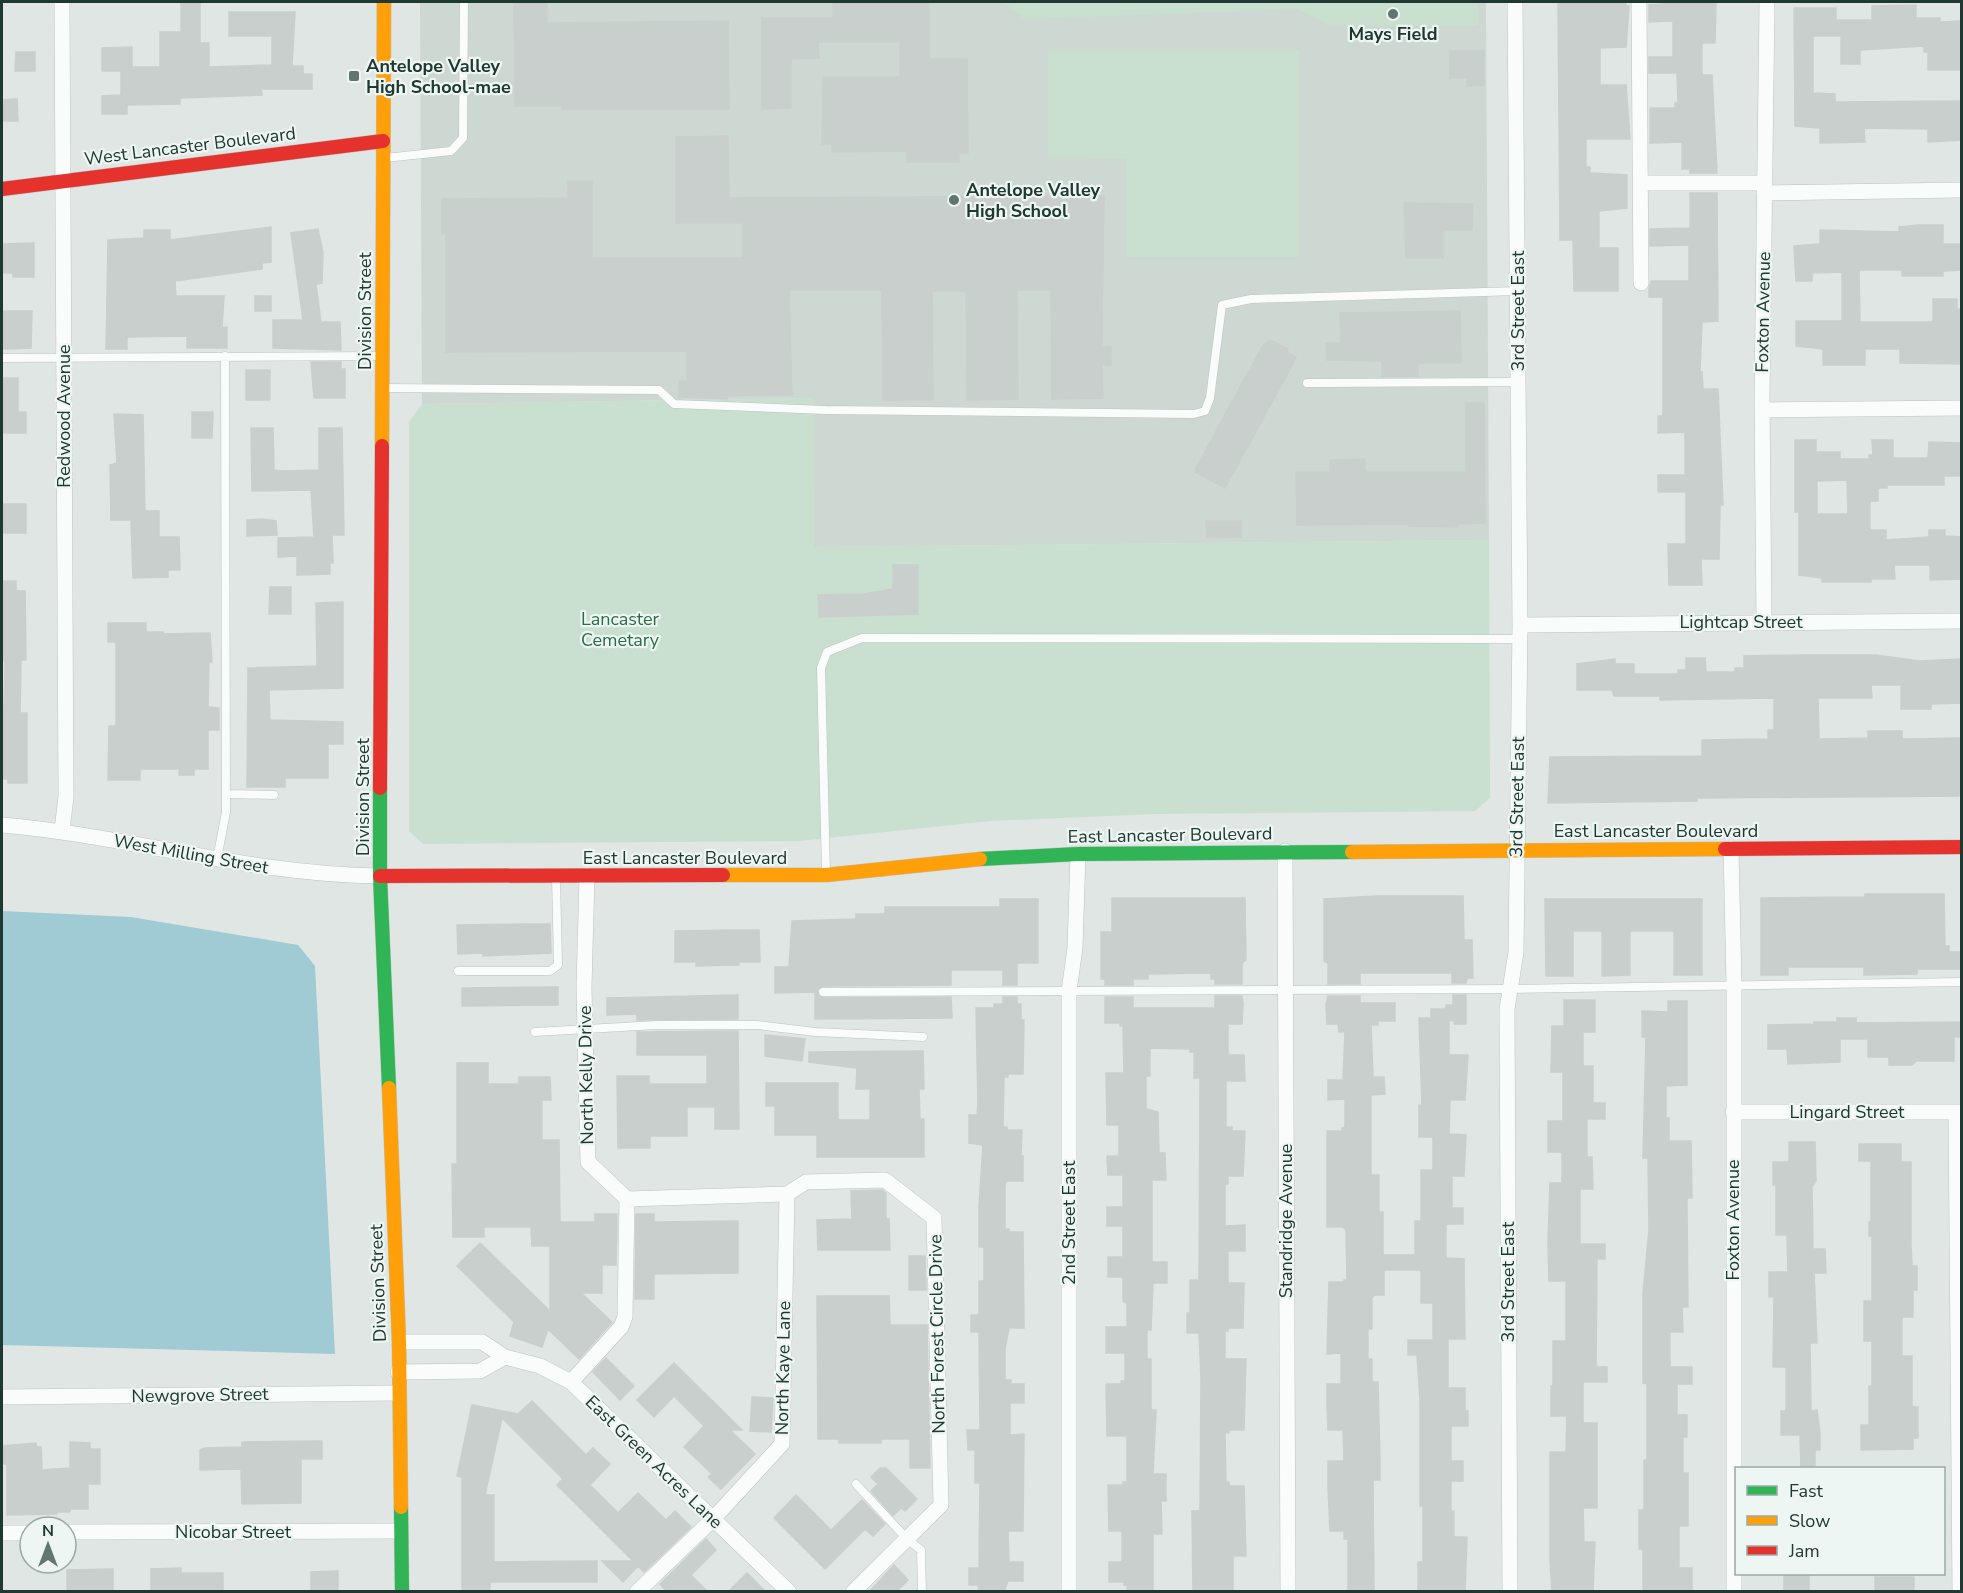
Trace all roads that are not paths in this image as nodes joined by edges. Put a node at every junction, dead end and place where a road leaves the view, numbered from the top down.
1 (62, 2) edge
2 (384, 2) edge
3 (464, 2) edge
4 (1515, 2) edge
5 (1639, 2) edge
6 (1767, 2) edge
7 (383, 141) junction
8 (383, 159) junction
9 (64, 180) junction
10 (1641, 183) junction
11 (1764, 188) junction
12 (2, 189) edge
13 (1962, 190) edge
14 (1641, 284) dead end
15 (1518, 291) junction
16 (225, 356) junction
17 (383, 356) junction
18 (63, 357) junction
19 (2, 358) edge
20 (1518, 382) junction
21 (1307, 383) dead end
22 (384, 388) junction
23 (1962, 408) edge
24 (1762, 410) junction
25 (1962, 621) edge
26 (1764, 622) junction
27 (1519, 632) junction
28 (226, 795) junction
29 (274, 795) dead end
30 (2, 825) edge
31 (62, 830) junction
32 (1962, 847) edge
33 (1516, 849) junction
34 (1731, 849) junction
35 (1285, 851) junction
36 (1078, 854) junction
37 (217, 860) junction
38 (826, 875) junction
39 (380, 876) junction
40 (587, 876) junction
41 (556, 877) junction
42 (458, 971) dead end
43 (1962, 982) edge
44 (1734, 984) junction
45 (1511, 989) junction
46 (1069, 991) junction
47 (1285, 991) junction
48 (823, 992) dead end
49 (585, 1030) junction
50 (535, 1032) dead end
51 (923, 1037) dead end
52 (1733, 1112) junction
53 (1959, 1112) edge
54 (787, 1194) junction
55 (627, 1199) junction
56 (399, 1342) junction
57 (505, 1357) junction
58 (398, 1372) junction
59 (572, 1382) junction
60 (398, 1393) junction
61 (2, 1397) edge
62 (856, 1484) dead end
63 (713, 1518) junction
64 (400, 1531) junction
65 (78, 1532) edge
66 (2, 1533) edge
67 (18, 1533) edge
68 (907, 1539) junction
69 (780, 1589) edge
70 (402, 1592) edge
71 (638, 1592) edge
72 (853, 1592) edge
73 (922, 1592) edge
74 (1069, 1592) edge
75 (1288, 1592) edge
76 (1510, 1592) edge
77 (1734, 1592) edge
78 (1960, 1592) edge

1 - 9 street, Redwood Avenue
2 - 7 main road, Division Street
3 - 8 lane
4 - 15 street, 3rd Street East
5 - 10 street
6 - 11 street, Foxton Avenue
7 - 8 main road, Division Street
7 - 9 main road, West Lancaster Boulevard
8 - 17 main road, Division Street
9 - 12 main road, West Lancaster Boulevard
9 - 18 street, Redwood Avenue
10 - 11 street
10 - 14 street
11 - 13 street
11 - 24 street, Foxton Avenue
15 - 20 street, 3rd Street East
15 - 22 lane
16 - 17 lane
16 - 18 lane
16 - 28 lane
17 - 22 main road, Division Street
18 - 19 lane
18 - 31 street, Redwood Avenue
20 - 21 lane
20 - 27 street, 3rd Street East
22 - 39 main road, Division Street
23 - 24 street
24 - 26 street, Foxton Avenue
25 - 26 street, Lightcap Street
26 - 27 street, Lightcap Street
27 - 33 street, 3rd Street East
27 - 38 lane
28 - 29 lane
28 - 37 lane
30 - 31 street, West Milling Street
31 - 37 street, West Milling Street
32 - 34 main road, East Lancaster Boulevard
33 - 34 main road, East Lancaster Boulevard
33 - 35 main road, East Lancaster Boulevard
33 - 45 street, 3rd Street East
34 - 44 street, Foxton Avenue
35 - 36 main road, East Lancaster Boulevard
35 - 47 street, Standridge Avenue
36 - 38 main road, East Lancaster Boulevard
36 - 46 street, 2nd Street East
37 - 39 street, West Milling Street
38 - 40 main road, East Lancaster Boulevard
39 - 41 main road, East Lancaster Boulevard
39 - 56 main road, Division Street
40 - 41 main road, East Lancaster Boulevard
40 - 49 street, North Kelly Drive
41 - 42 lane
43 - 44 lane
44 - 45 lane
44 - 52 street, Foxton Avenue
45 - 47 lane
45 - 76 street, 3rd Street East
46 - 47 lane
46 - 48 lane
46 - 74 street, 2nd Street East
47 - 75 street, Standridge Avenue
49 - 50 lane
49 - 51 lane
49 - 55 street, North Kelly Drive
52 - 53 street, Lingard Street
52 - 77 street, Foxton Avenue
53 - 78 street
54 - 55 street, North Forest Circle Drive
54 - 63 street, North Kaye Lane
54 - 68 street, North Forest Circle Drive
55 - 59 street
56 - 57 street, East Green Acres Lane
56 - 58 main road, Division Street
57 - 58 street
57 - 59 street, East Green Acres Lane
58 - 60 main road, Division Street
59 - 63 street, East Green Acres Lane
60 - 61 street, Newgrove Street
60 - 64 main road, Division Street
62 - 68 lane
63 - 69 street, East Green Acres Lane
63 - 71 street, North Kaye Lane
64 - 65 street, Nicobar Street
64 - 70 main road, Division Street
66 - 67 street
68 - 72 street, North Forest Circle Drive
68 - 73 lane

